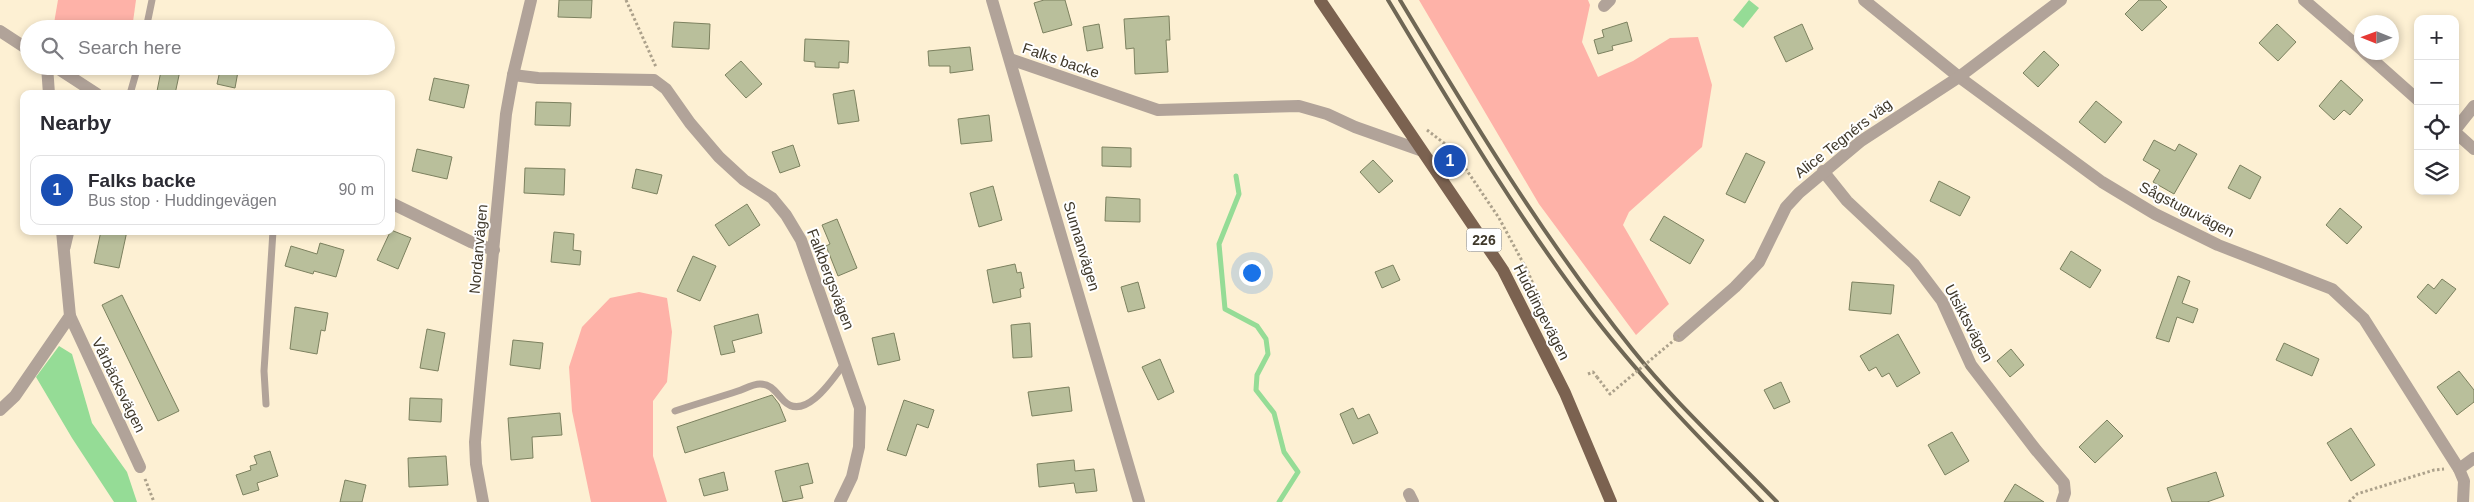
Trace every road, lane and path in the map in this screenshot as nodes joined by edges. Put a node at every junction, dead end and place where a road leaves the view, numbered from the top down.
1 (152, 0) edge
2 (531, 0) edge
3 (626, 0) edge
4 (992, 0) edge
5 (1320, 0) edge
6 (1864, 0) edge
7 (2061, 0) edge
8 (2304, 0) edge
9 (148, 20) edge
10 (0, 31) edge
11 (20, 44) edge
12 (2354, 44) edge
13 (1010, 59) junction
14 (2372, 60) edge
15 (48, 75) edge
16 (68, 75) edge
17 (135, 75) edge
18 (512, 75) junction
19 (1959, 77) junction
20 (654, 80) junction
21 (49, 90) edge
22 (91, 90) edge
23 (131, 90) edge
24 (2414, 97) edge
25 (2474, 106) edge
26 (2459, 126) edge
27 (2459, 135) edge
28 (2474, 148) edge
29 (1420, 150) junction
30 (1823, 171) junction
31 (395, 206) edge
32 (62, 235) edge
33 (70, 235) edge
34 (273, 235) edge
35 (494, 250) junction
36 (64, 256) junction
37 (70, 316) junction
38 (1679, 336) joint
39 (844, 364) junction
40 (1588, 374) dead end
41 (266, 404) dead end
42 (0, 410) edge
43 (675, 411) dead end
44 (2474, 458) edge
45 (140, 467) joint
46 (2459, 469) junction
47 (154, 502) edge
48 (483, 502) edge
49 (840, 502) edge
50 (1139, 502) edge
51 (1611, 502) edge
52 (2062, 502) edge
53 (2349, 502) edge
54 (2463, 502) edge

1 - 9 lane
2 - 18 street, Nordanvägen
3 - 20 path
4 - 13 street, Sunnanvägen
5 - 29 main road, Huddingevägen / 226
6 - 19 street, Sågstuguvägen
7 - 19 street, Alice Tegnérs väg
8 - 12 street
10 - 11 street
13 - 29 street, Falks backe
13 - 50 street, Sunnanvägen
14 - 24 street
15 - 21 street
16 - 22 street
17 - 23 lane
18 - 20 street
18 - 35 street, Nordanvägen
19 - 30 street, Alice Tegnérs väg
19 - 46 street, Sågstuguvägen
20 - 39 street, Falkbergsvägen
25 - 26 street
27 - 28 street
29 - 51 main road, Huddingevägen / 226
30 - 38 street, Alice Tegnérs väg
30 - 52 street, Utsiktsvägen
31 - 35 street
32 - 36 street, Vårbäcksvägen
33 - 36 lane
34 - 41 lane
35 - 48 street, Nordanvägen
36 - 37 street, Vårbäcksvägen
37 - 42 street
37 - 45 street, Vårbäcksvägen
38 - 40 path, bridge
39 - 43 lane
39 - 49 street, Falkbergsvägen
44 - 46 street
45 - 47 path
46 - 53 path
46 - 54 street

